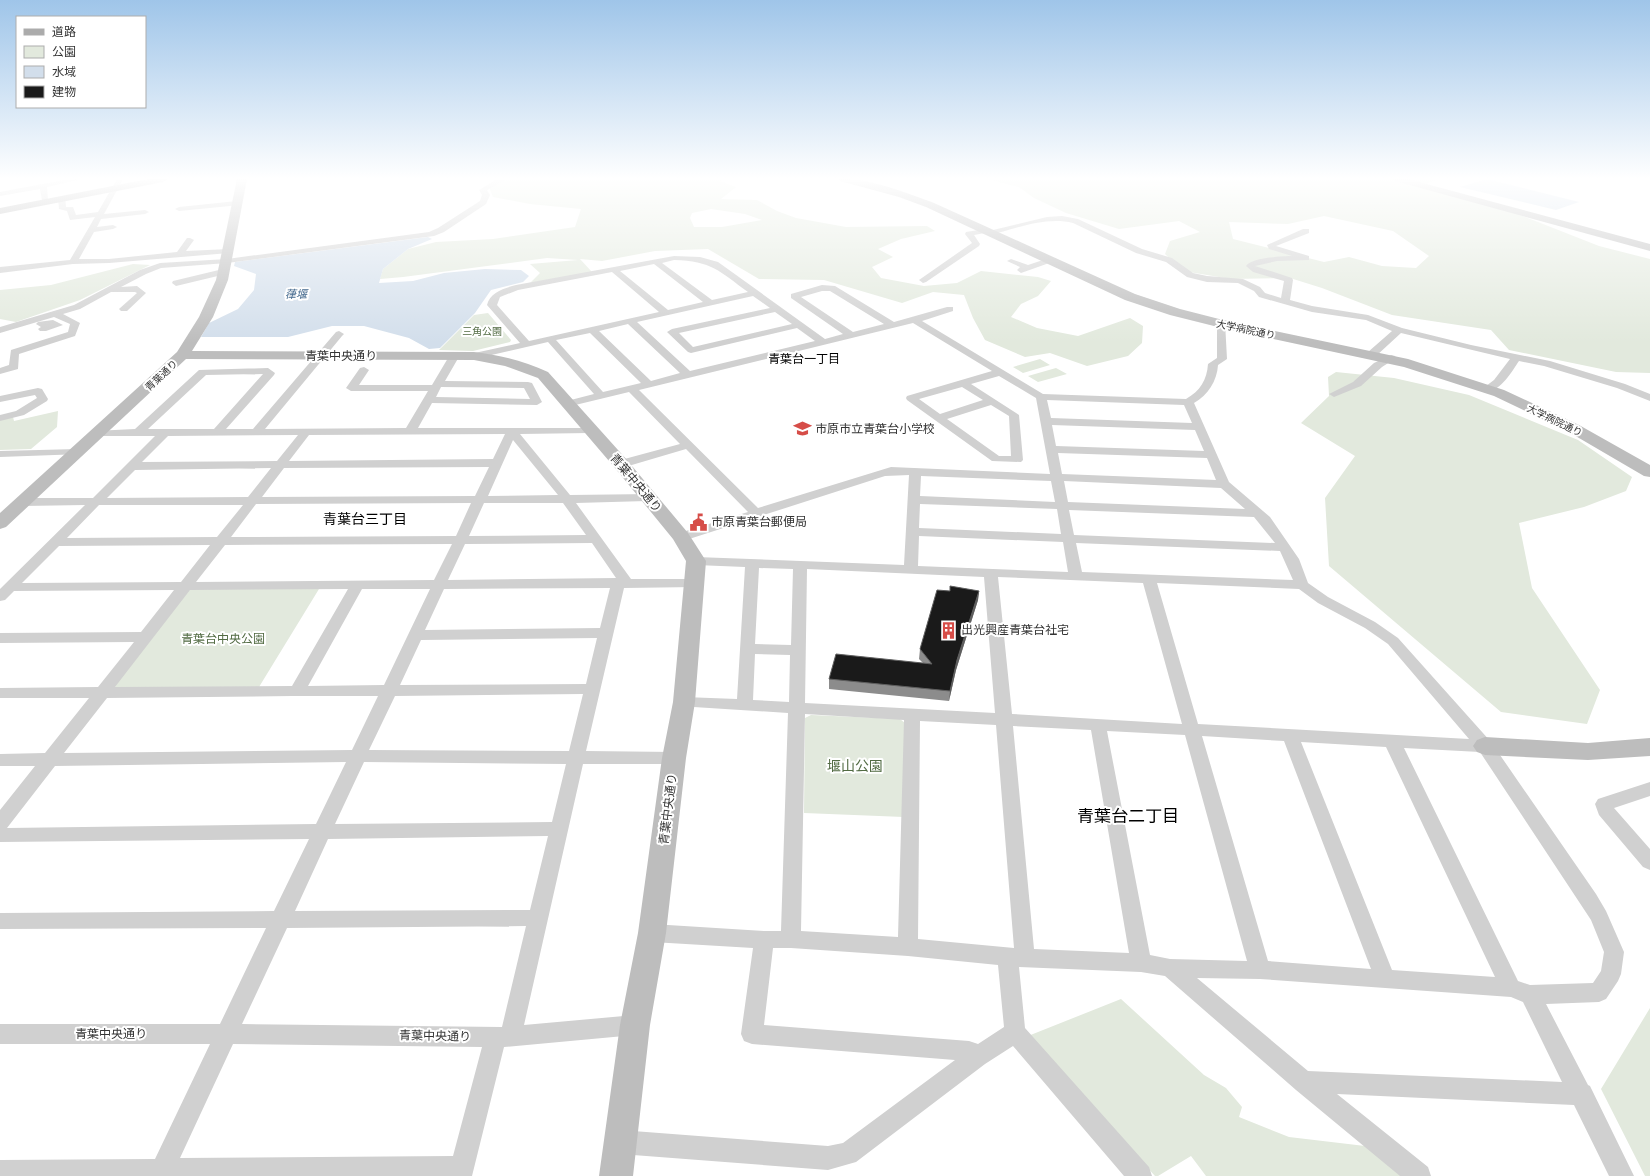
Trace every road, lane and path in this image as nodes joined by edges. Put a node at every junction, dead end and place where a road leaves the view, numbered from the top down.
1 (89, 234) edge
2 (231, 234) edge
3 (431, 234) edge
4 (970, 234) edge
5 (991, 234) edge
6 (1102, 234) edge
7 (1299, 234) edge
8 (1602, 234) edge
9 (190, 240) dead end
10 (156, 248) dead end
11 (1650, 248) edge
12 (180, 254) junction
13 (149, 257) junction
14 (1049, 260) junction
15 (226, 261) junction
16 (1011, 261) dead end
17 (73, 262) junction
18 (656, 262) junction
19 (49, 264) junction
20 (175, 264) junction
21 (614, 270) junction
22 (1, 271) edge
23 (43, 276) dead end
24 (923, 280) dead end
25 (111, 290) junction
26 (754, 293) junction
27 (1285, 302) junction
28 (711, 303) junction
29 (124, 309) dead end
30 (776, 309) junction
31 (950, 309) dead end
32 (666, 313) junction
33 (54, 314) junction
34 (914, 320) junction
35 (630, 321) junction
36 (1222, 324) junction
37 (18, 325) junction
38 (798, 325) junction
39 (892, 325) junction
40 (43, 329) dead end
41 (592, 329) junction
42 (0, 330) edge
43 (1399, 330) junction
44 (339, 334) dead end
45 (851, 335) junction
46 (549, 338) junction
47 (823, 342) junction
48 (526, 343) junction
49 (1372, 354) junction
50 (182, 355) junction
51 (465, 355) junction
52 (321, 356) junction
53 (1391, 358) junction
54 (1518, 358) junction
55 (364, 370) dead end
56 (0, 371) edge
57 (1000, 372) junction
58 (688, 375) junction
59 (963, 383) junction
60 (648, 384) junction
61 (437, 386) junction
62 (631, 388) junction
63 (1487, 389) junction
64 (1334, 394) dead end
65 (600, 396) junction
66 (1041, 397) junction
67 (1650, 398) edge
68 (0, 399) edge
69 (429, 400) junction
70 (992, 401) junction
71 (1188, 402) junction
72 (567, 404) junction
73 (0, 418) edge
74 (938, 418) junction
75 (1046, 421) junction
76 (1199, 427) junction
77 (590, 430) junction
78 (410, 431) junction
79 (512, 431) junction
80 (216, 432) junction
81 (256, 432) junction
82 (306, 432) junction
83 (98, 433) junction
84 (138, 433) junction
85 (165, 433) junction
86 (688, 445) junction
87 (1051, 449) junction
88 (78, 452) junction
89 (1, 455) edge
90 (1211, 455) junction
91 (497, 463) junction
92 (621, 464) junction
93 (132, 466) junction
94 (279, 466) junction
95 (915, 472) junction
96 (1650, 472) edge
97 (1057, 477) junction
98 (1224, 484) junction
99 (647, 497) junction
100 (480, 499) junction
101 (567, 499) junction
102 (253, 500) junction
103 (914, 500) junction
104 (96, 501) junction
105 (23, 502) junction
106 (1062, 506) junction
107 (756, 513) junction
108 (1256, 513) junction
109 (0, 523) edge
110 (912, 532) junction
111 (681, 537) junction
112 (461, 539) junction
113 (595, 539) junction
114 (1069, 539) junction
115 (220, 541) junction
116 (55, 542) junction
117 (1285, 547) junction
118 (696, 560) junction
119 (752, 563) junction
120 (800, 565) junction
121 (911, 569) junction
122 (991, 573) junction
123 (1076, 576) junction
124 (1149, 579) junction
125 (622, 582) junction
126 (696, 583) junction
127 (441, 584) junction
128 (356, 585) junction
129 (1302, 585) junction
130 (186, 586) junction
131 (10, 587) junction
132 (0, 597) edge
133 (606, 633) junction
134 (417, 635) junction
135 (145, 637) junction
136 (0, 638) edge
137 (747, 649) junction
138 (797, 650) junction
139 (592, 689) junction
140 (389, 691) junction
141 (102, 692) junction
142 (296, 692) junction
143 (0, 693) edge
144 (684, 702) junction
145 (744, 705) junction
146 (796, 708) junction
147 (912, 715) junction
148 (1003, 719) junction
149 (1098, 724) junction
150 (1192, 730) junction
151 (1290, 735) junction
152 (1392, 741) junction
153 (1485, 746) junction
154 (1650, 746) edge
155 (358, 756) junction
156 (576, 758) junction
157 (674, 758) junction
158 (0, 760) edge
159 (49, 760) junction
160 (1650, 789) edge
161 (0, 823) edge
162 (559, 829) junction
163 (321, 832) junction
164 (0, 836) edge
165 (1650, 862) edge
166 (538, 918) junction
167 (280, 919) junction
168 (0, 921) edge
169 (652, 933) junction
170 (791, 939) junction
171 (764, 940) junction
172 (908, 946) junction
173 (1017, 957) junction
174 (1141, 963) junction
175 (1170, 968) junction
176 (1260, 970) junction
177 (1386, 979) junction
178 (1520, 991) junction
179 (635, 1025) junction
180 (1014, 1032) junction
181 (0, 1034) edge
182 (228, 1034) junction
183 (503, 1037) junction
184 (977, 1057) junction
185 (1304, 1082) junction
186 (1582, 1094) junction
187 (620, 1142) junction
188 (0, 1172) edge
189 (461, 1172) edge
190 (160, 1173) edge
191 (616, 1176) edge
192 (1140, 1176) edge
193 (1419, 1176) edge
194 (1622, 1176) edge

1 - 17 street
2 - 15 street, 青葉通り
3 - 15 street
4 - 24 street
5 - 14 street, 大学病院通り
6 - 27 street
7 - 27 street
8 - 11 street
9 - 12 street
10 - 13 street
12 - 13 street
12 - 15 street
13 - 17 street
14 - 16 street
14 - 36 street, 大学病院通り
15 - 20 street
15 - 20 street
15 - 50 street, 青葉通り
17 - 19 street
18 - 21 street
18 - 26 street
18 - 28 street
19 - 22 street
19 - 23 street
20 - 25 street
21 - 32 street
21 - 48 street
25 - 29 street
25 - 33 street
26 - 28 street
26 - 30 street
27 - 43 street
28 - 32 street
30 - 38 street
30 - 38 street
31 - 34 street
32 - 35 street
33 - 37 street
33 - 56 street
34 - 39 street
34 - 57 street
35 - 41 street
35 - 58 street
36 - 49 street, 大学病院通り
36 - 71 street
37 - 40 street
37 - 42 street
38 - 47 street
39 - 45 street
39 - 45 street
41 - 46 street
41 - 60 street
43 - 49 street
43 - 54 street
44 - 52 street
45 - 47 street
46 - 48 street
46 - 65 street
47 - 58 street
48 - 51 street
49 - 53 street, 大学病院通り
50 - 52 street, 青葉中央通り
50 - 83 street, 青葉通り
51 - 52 street, 青葉中央通り
51 - 61 street
51 - 72 street, 青葉中央通り
52 - 81 street
53 - 63 street, 大学病院通り
53 - 64 street
54 - 63 street
54 - 67 street
55 - 61 street
57 - 59 street
57 - 66 street
58 - 60 street
59 - 70 street
59 - 74 street
60 - 62 street
61 - 69 street
61 - 69 street
62 - 65 street
62 - 86 street
63 - 96 street, 大学病院通り
65 - 72 street
66 - 71 street
66 - 75 street
68 - 73 street
69 - 78 street
70 - 74 street
70 - 74 street
71 - 76 street
72 - 77 street, 青葉中央通り
75 - 76 street
75 - 87 street
76 - 90 street
77 - 79 street
77 - 92 street, 青葉中央通り
78 - 79 street
78 - 82 street
79 - 91 street
79 - 101 street
80 - 81 street
80 - 84 street
80 - 85 street
81 - 82 street
82 - 94 street
83 - 84 street
83 - 88 street, 青葉通り
84 - 85 street
85 - 93 street
86 - 92 street
86 - 107 street
87 - 90 street
87 - 97 street
88 - 89 street
88 - 105 street, 青葉通り
90 - 98 street
91 - 94 street
91 - 100 street
92 - 99 street, 青葉中央通り
93 - 94 street
93 - 104 street
94 - 102 street
95 - 97 street
95 - 103 street
95 - 107 street
97 - 98 street
97 - 106 street
98 - 108 street
99 - 101 street
99 - 111 street, 青葉中央通り
100 - 101 street
100 - 102 street
100 - 112 street
101 - 113 street
102 - 104 street
102 - 115 street
103 - 106 street
103 - 110 street
104 - 105 street
104 - 116 street
105 - 109 street, 青葉通り
106 - 108 street
106 - 114 street
107 - 111 street
108 - 117 street
110 - 114 street
110 - 121 street
111 - 118 street, 青葉中央通り
112 - 113 street
112 - 115 street
112 - 127 street
113 - 125 street
114 - 117 street
114 - 123 street
115 - 116 street
115 - 130 street
116 - 131 street
117 - 129 street
118 - 119 street
118 - 126 street, 青葉中央通り
119 - 120 street
119 - 137 street
120 - 121 street
120 - 138 street
121 - 122 street
122 - 123 street
122 - 148 street
123 - 124 street
124 - 129 street
124 - 150 street
125 - 126 street
125 - 127 street
125 - 133 street
126 - 144 street, 青葉中央通り
127 - 128 street
127 - 134 street
128 - 130 street
128 - 142 street
129 - 153 street
130 - 131 street
130 - 135 street
131 - 132 street
133 - 134 street
133 - 139 street
134 - 140 street
135 - 136 street
135 - 141 street
137 - 138 street
137 - 145 street
138 - 146 street
139 - 140 street
139 - 156 street
140 - 142 street
140 - 155 street
141 - 142 street
141 - 143 street
141 - 159 street
144 - 145 street
144 - 157 street, 青葉中央通り
145 - 146 street
146 - 147 street
146 - 170 street
147 - 148 street
147 - 172 street
148 - 149 street
148 - 173 street
149 - 150 street
149 - 174 street
150 - 151 street
150 - 176 street
151 - 152 street
151 - 177 street
152 - 153 street
152 - 178 street
153 - 154 street
153 - 178 street
155 - 156 street
155 - 159 street
155 - 163 street
156 - 157 street
156 - 162 street
157 - 169 street, 青葉中央通り
158 - 159 street
159 - 161 street
160 - 165 street
162 - 163 street
162 - 166 street
163 - 164 street
163 - 167 street
166 - 167 street
166 - 183 street
167 - 168 street
167 - 182 street
169 - 171 street
169 - 179 street, 青葉中央通り
170 - 171 street
170 - 172 street
171 - 184 street
172 - 173 street
173 - 174 street
173 - 180 street
174 - 175 street
175 - 176 street
175 - 185 street
176 - 177 street
177 - 178 street
178 - 186 street
179 - 183 street, 青葉中央通り
179 - 187 street
180 - 184 street
180 - 192 street
181 - 182 street, 青葉中央通り
182 - 183 street, 青葉中央通り
182 - 190 street
183 - 189 street
184 - 187 street
185 - 186 street
185 - 193 street
186 - 194 street
187 - 191 street
188 - 190 street
189 - 190 street

